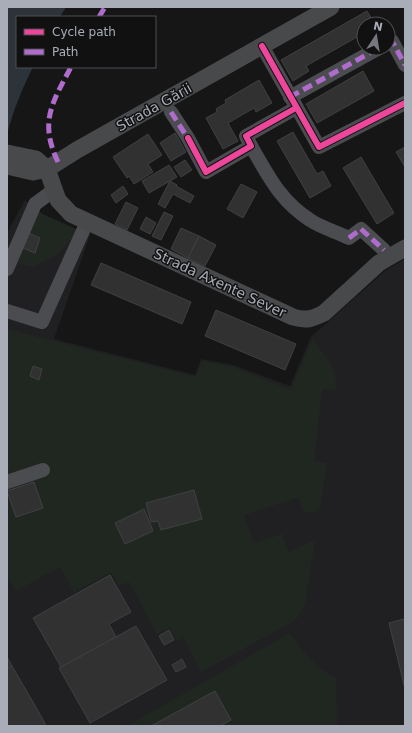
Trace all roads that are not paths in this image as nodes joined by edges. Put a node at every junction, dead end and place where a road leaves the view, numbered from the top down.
1 (331, 7) edge
2 (262, 46) junction
3 (396, 48) edge
4 (366, 56) edge
5 (405, 65) edge
6 (293, 103) junction
7 (405, 103) edge
8 (171, 112) dead end
9 (251, 146) junction
10 (7, 153) edge
11 (7, 166) edge
12 (38, 167) junction
13 (54, 190) junction
14 (87, 222) junction
15 (405, 248) edge
16 (384, 250) dead end
17 (7, 269) edge
18 (7, 311) edge
19 (43, 470) dead end
20 (7, 482) edge

1 - 2 main road, Strada Gării
2 - 6 street
2 - 12 main road, Strada Gării
3 - 5 street
4 - 6 street
6 - 7 street
6 - 9 street
8 - 9 street
9 - 16 street
10 - 12 main road
11 - 12 main road
12 - 13 main road, Strada Axente Sever
13 - 14 main road, Strada Axente Sever
13 - 17 street
14 - 15 main road, Strada Axente Sever
14 - 18 street
19 - 20 street

